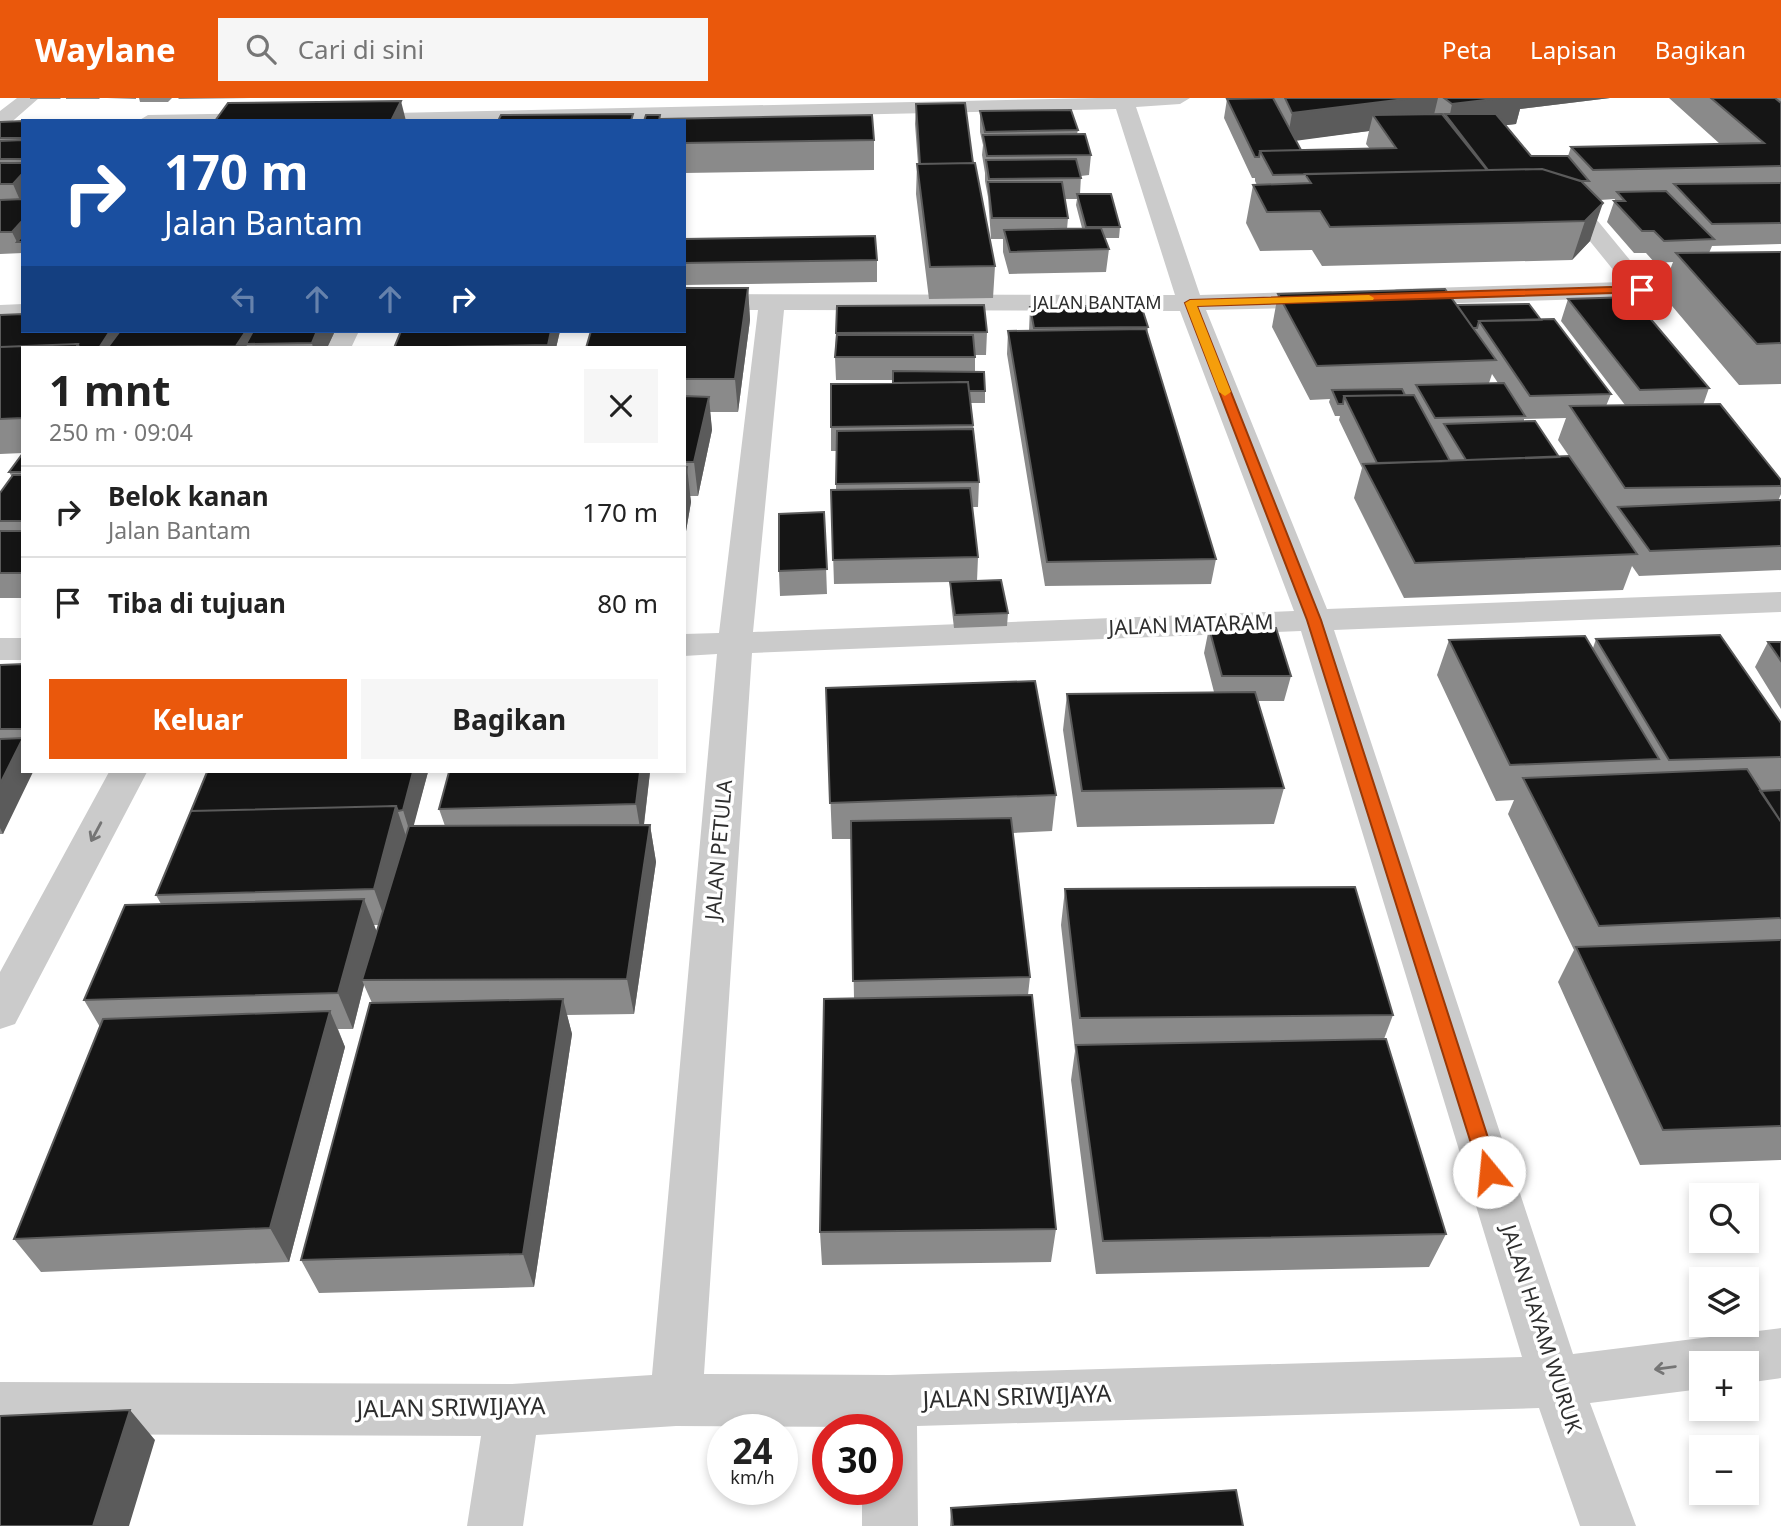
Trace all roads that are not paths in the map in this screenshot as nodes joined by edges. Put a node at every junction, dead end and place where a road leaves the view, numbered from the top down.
1 (29, 98) edge
2 (261, 98) edge
3 (1180, 98) edge
4 (1124, 101) edge
5 (1072, 102) edge
6 (453, 112) edge
7 (326, 118) edge
8 (244, 119) edge
9 (6, 124) edge
10 (1575, 208) edge
11 (1719, 287) edge
12 (1639, 296) junction
13 (772, 301) junction
14 (686, 302) edge
15 (1190, 303) junction
16 (21, 312) edge
17 (0, 313) edge
18 (1781, 602) edge
19 (1314, 620) junction
20 (686, 645) edge
21 (736, 645) junction
22 (0, 649) edge
23 (21, 649) edge
24 (127, 773) edge
25 (0, 1012) edge
26 (1781, 1353) edge
27 (1556, 1382) junction
28 (676, 1400) junction
29 (890, 1401) junction
30 (0, 1408) edge
31 (512, 1410) junction
32 (495, 1526) edge
33 (890, 1526) edge
34 (1608, 1526) edge

1 - 9 street
2 - 8 street
3 - 4 street
4 - 5 street
4 - 15 street, JALAN HAYAM WURUK
5 - 6 street
6 - 7 street
10 - 12 street
11 - 12 street, JALAN BANTAM
12 - 15 street, JALAN BANTAM
13 - 14 street, JALAN BANTAM
13 - 15 street, JALAN BANTAM
13 - 21 street, JALAN PETULA
15 - 19 street, JALAN HAYAM WURUK
16 - 17 street
18 - 19 street, JALAN MATARAM
19 - 21 street, JALAN MATARAM
19 - 27 street, JALAN HAYAM WURUK
20 - 21 street, JALAN MATARAM
21 - 28 street, JALAN PETULA
22 - 23 street
24 -> 25 street
26 -> 27 street, JALAN SRIWIJAYA
27 - 29 street, JALAN SRIWIJAYA
27 - 34 street, JALAN HAYAM WURUK
28 - 29 street, JALAN SRIWIJAYA
28 - 31 street, JALAN SRIWIJAYA
29 - 33 street
30 - 31 street, JALAN SRIWIJAYA
31 - 32 street

